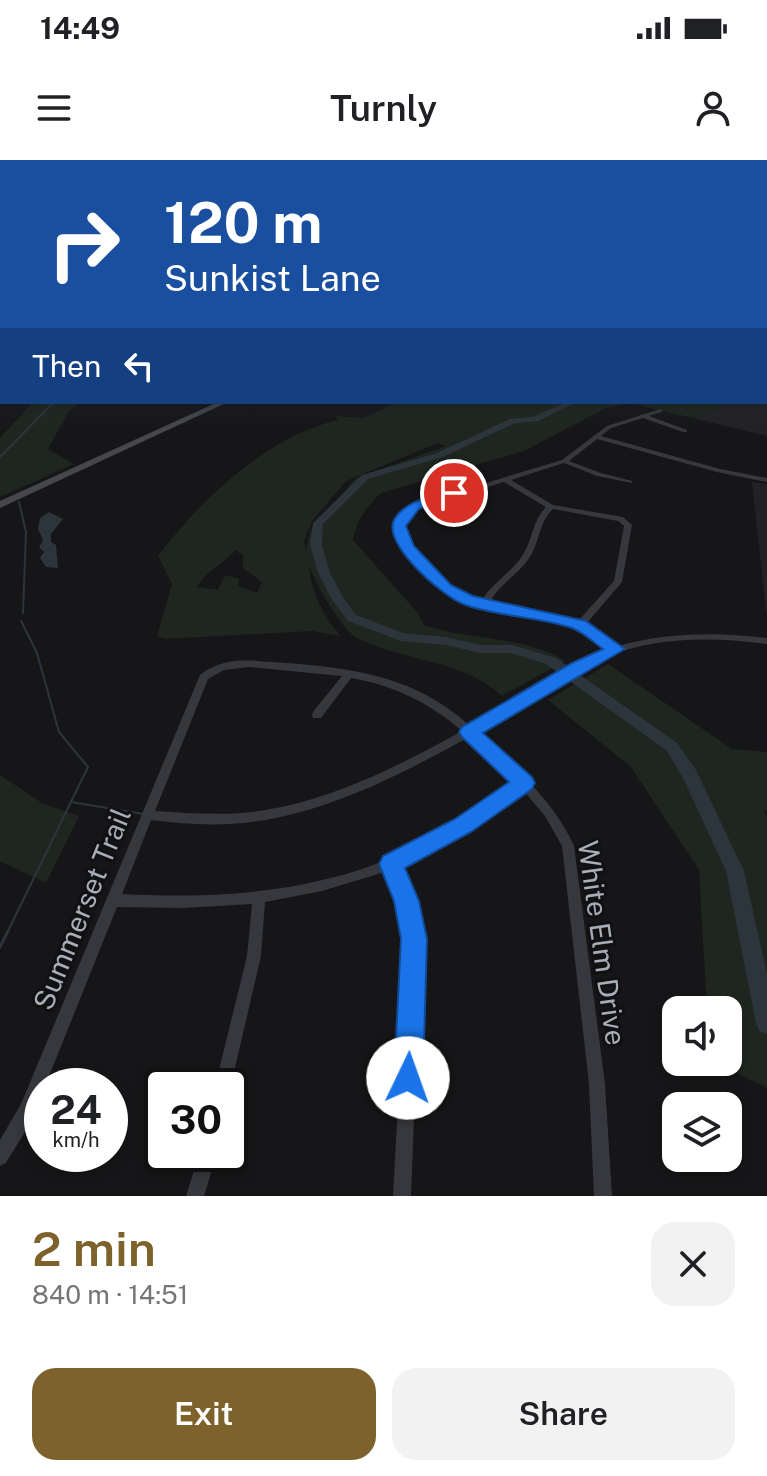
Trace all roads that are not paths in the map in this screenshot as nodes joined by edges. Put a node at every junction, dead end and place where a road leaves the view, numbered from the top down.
1 (210, 404) edge
2 (220, 404) edge
3 (660, 411) dead end
4 (642, 416) junction
5 (685, 431) dead end
6 (597, 437) junction
7 (564, 461) junction
8 (505, 479) junction
9 (767, 480) edge
10 (630, 482) dead end
11 (427, 501) junction
12 (0, 502) edge
13 (551, 507) junction
14 (450, 516) dead end
15 (484, 604) junction
16 (580, 624) junction
17 (767, 641) edge
18 (616, 649) junction
19 (349, 673) junction
20 (204, 677) joint
21 (317, 715) dead end
22 (469, 732) junction
23 (524, 783) junction
24 (148, 815) junction
25 (391, 864) junction
26 (259, 898) junction
27 (113, 900) junction
28 (227, 1068) edge
29 (0, 1157) edge
30 (202, 1172) edge
31 (195, 1196) edge
32 (402, 1196) edge
33 (603, 1196) edge

1 - 12 street
2 - 12 street
3 - 4 street
4 - 5 street
4 - 6 street
6 - 7 street
6 - 9 street
7 - 8 street
7 - 10 street
8 - 11 street
8 - 13 street
11 - 14 street
11 - 15 street
13 - 15 street
13 - 16 street
15 - 16 street
16 - 18 street
17 - 18 street
18 - 22 street
19 - 20 street, White Elm Drive
19 - 21 street
19 - 22 street, White Elm Drive
20 - 24 street, Summerset Trail
22 - 23 street, White Elm Drive
22 - 24 street
23 - 25 street
23 - 33 street, White Elm Drive
24 - 27 street, Summerset Trail
25 - 26 street
25 - 32 street
26 - 27 street
26 - 28 street
27 - 29 street, Summerset Trail
30 - 31 street

